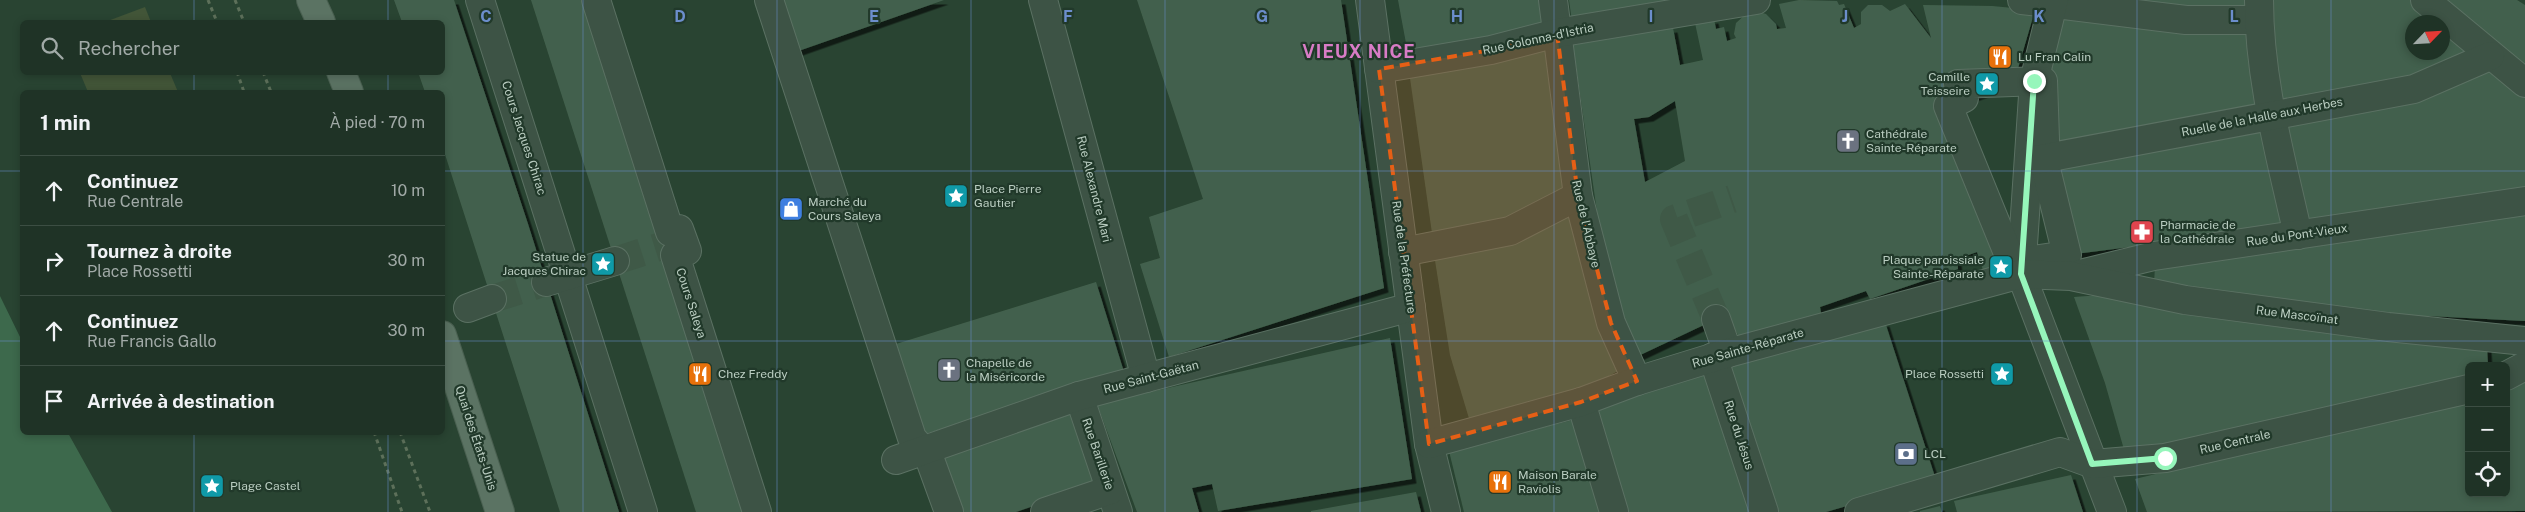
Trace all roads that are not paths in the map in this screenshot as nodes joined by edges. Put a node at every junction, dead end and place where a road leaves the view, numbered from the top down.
1 (311, 0) edge
2 (480, 0) edge
3 (596, 0) edge
4 (769, 0) edge
5 (1370, 0) edge
6 (1553, 0) edge
7 (1756, 0) edge
8 (2022, 0) edge
9 (2425, 0) edge
10 (1034, 1) edge
11 (2054, 1) edge
12 (2259, 10) edge
13 (319, 20) edge
14 (1557, 33) junction
15 (2490, 56) junction
16 (1379, 69) junction
17 (342, 75) edge
18 (2034, 81) junction
19 (2525, 83) edge
20 (348, 90) edge
21 (2271, 115) junction
22 (2038, 160) junction
23 (1578, 196) junction
24 (2525, 201) edge
25 (2298, 235) junction
26 (1403, 252) junction
27 (615, 260) tunnel mouth
28 (2021, 268) junction
29 (2071, 276) junction
30 (557, 279) junction
31 (1410, 307) junction
32 (1716, 319) tunnel mouth
33 (2525, 341) edge
34 (445, 344) edge
35 (1721, 355) junction
36 (2525, 366) edge
37 (2510, 374) edge
38 (1146, 378) junction
39 (1637, 381) junction
40 (2465, 390) edge
41 (1079, 396) junction
42 (1581, 402) junction
43 (1429, 444) junction
44 (923, 450) junction
45 (896, 460) dead end
46 (2092, 464) junction
47 (1114, 501) edge
48 (500, 512) edge
49 (643, 512) edge
50 (757, 512) edge
51 (948, 512) edge
52 (1045, 512) edge
53 (1446, 512) edge
54 (1614, 512) edge
55 (1764, 512) edge
56 (1859, 512) edge
57 (2112, 512) edge

1 - 13 main road
2 - 30 street, Cours Jacques Chirac
3 - 50 street, Cours Saleya
4 - 44 street
5 - 16 street, Rue de la Préfecture
6 - 14 street, Rue de l'Abbaye
7 - 14 street, Rue Colonna-d'Istria
8 - 11 street
9 - 15 street
10 - 38 street, Rue Alexandre Mari
11 - 12 street
11 - 18 street
12 - 21 street
14 - 16 street, Rue Colonna-d'Istria
14 - 23 street, Rue de l'Abbaye
15 - 19 street
15 - 21 street, Ruelle de la Halle aux Herbes
16 - 26 street, Rue de la Préfecture
17 - 20 main road
18 - 22 street
18 - 28 street
21 - 22 street, Ruelle de la Halle aux Herbes
21 - 25 street
22 - 28 street
22 - 28 street
23 - 26 street
23 - 39 street, Rue de l'Abbaye
24 - 25 street, Rue du Pont-Vieux
25 - 29 street, Rue du Pont-Vieux
26 - 31 street, Rue de la Préfecture
27 - 30 street
28 - 29 street, Rue Sainte-Réparate
28 - 35 street, Rue Sainte-Réparate
28 - 46 street
29 - 33 street, Rue Mascoïnat
30 - 49 street, Cours Jacques Chirac
31 - 38 street, Rue Saint-Gaëtan
31 - 43 street, Rue de la Préfecture
32 - 35 street, Rue du Jésus
34 - 48 main road, Quai des États-Unis
35 - 39 street, Rue Sainte-Réparate
35 - 55 street, Rue du Jésus
36 - 37 street
38 - 41 street, Rue Saint-Gaëtan
39 - 42 street, Rue Sainte-Réparate
40 - 46 street, Rue Centrale
41 - 44 street, Rue Saint-Gaëtan
41 - 47 street, Rue Barillerie
42 - 43 street, Rue Sainte-Réparate
42 - 54 street
43 - 53 street, Rue de la Préfecture
44 - 45 street, Rue Saint-Gaëtan
44 - 51 street
46 - 56 street, Rue Centrale
46 - 57 street
47 - 52 street

